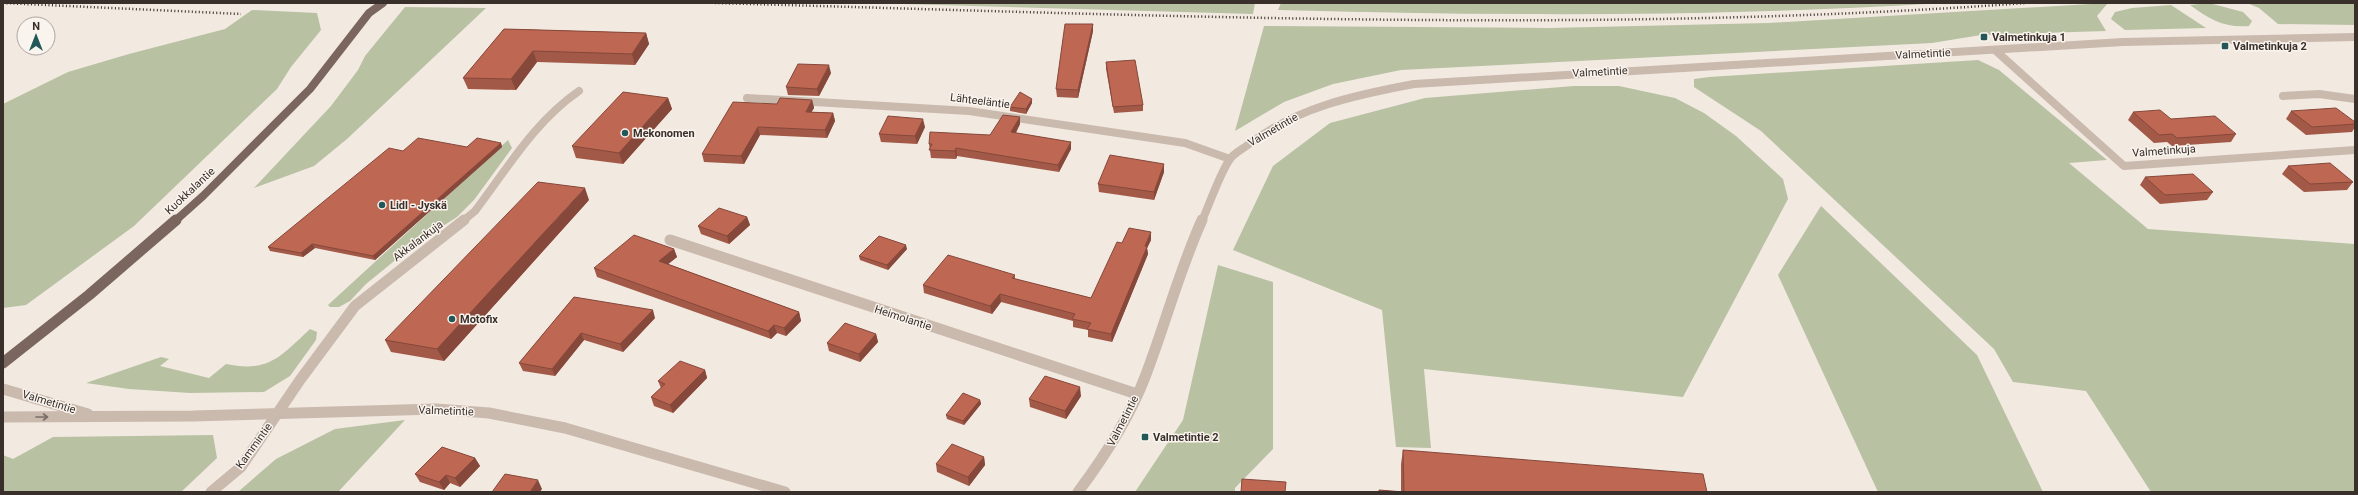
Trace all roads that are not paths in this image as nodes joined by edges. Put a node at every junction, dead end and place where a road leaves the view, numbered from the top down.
1 (368, 3) edge
2 (383, 3) edge
3 (369, 13) junction
4 (2355, 37) edge
5 (1995, 50) junction
6 (579, 90) dead end
7 (2283, 96) dead end
8 (747, 98) dead end
9 (2355, 99) edge
10 (2355, 150) edge
11 (1230, 159) junction
12 (670, 240) dead end
13 (3, 362) edge
14 (3, 389) edge
15 (1137, 394) junction
16 (277, 414) junction
17 (3, 417) edge
18 (96, 417) junction
19 (211, 492) edge
20 (785, 492) edge
21 (1078, 492) edge

1 - 3 main road
2 - 3 main road, Kuokkalantie
3 - 13 main road, Kuokkalantie
4 - 5 street, Valmetintie
5 - 10 street, Valmetinkuja
5 - 11 street, Valmetintie
6 - 16 street, Akkalankuja
7 - 9 street
8 - 11 street, Lähteeläntie
11 - 15 street, Valmetintie
12 - 15 street, Heimolantie
14 - 18 street, Valmetintie
15 - 21 street, Valmetintie
16 - 18 street, Valmetintie
16 - 19 street, Kammintie
16 - 20 street, Valmetintie
17 -> 18 street, Valmetintie

